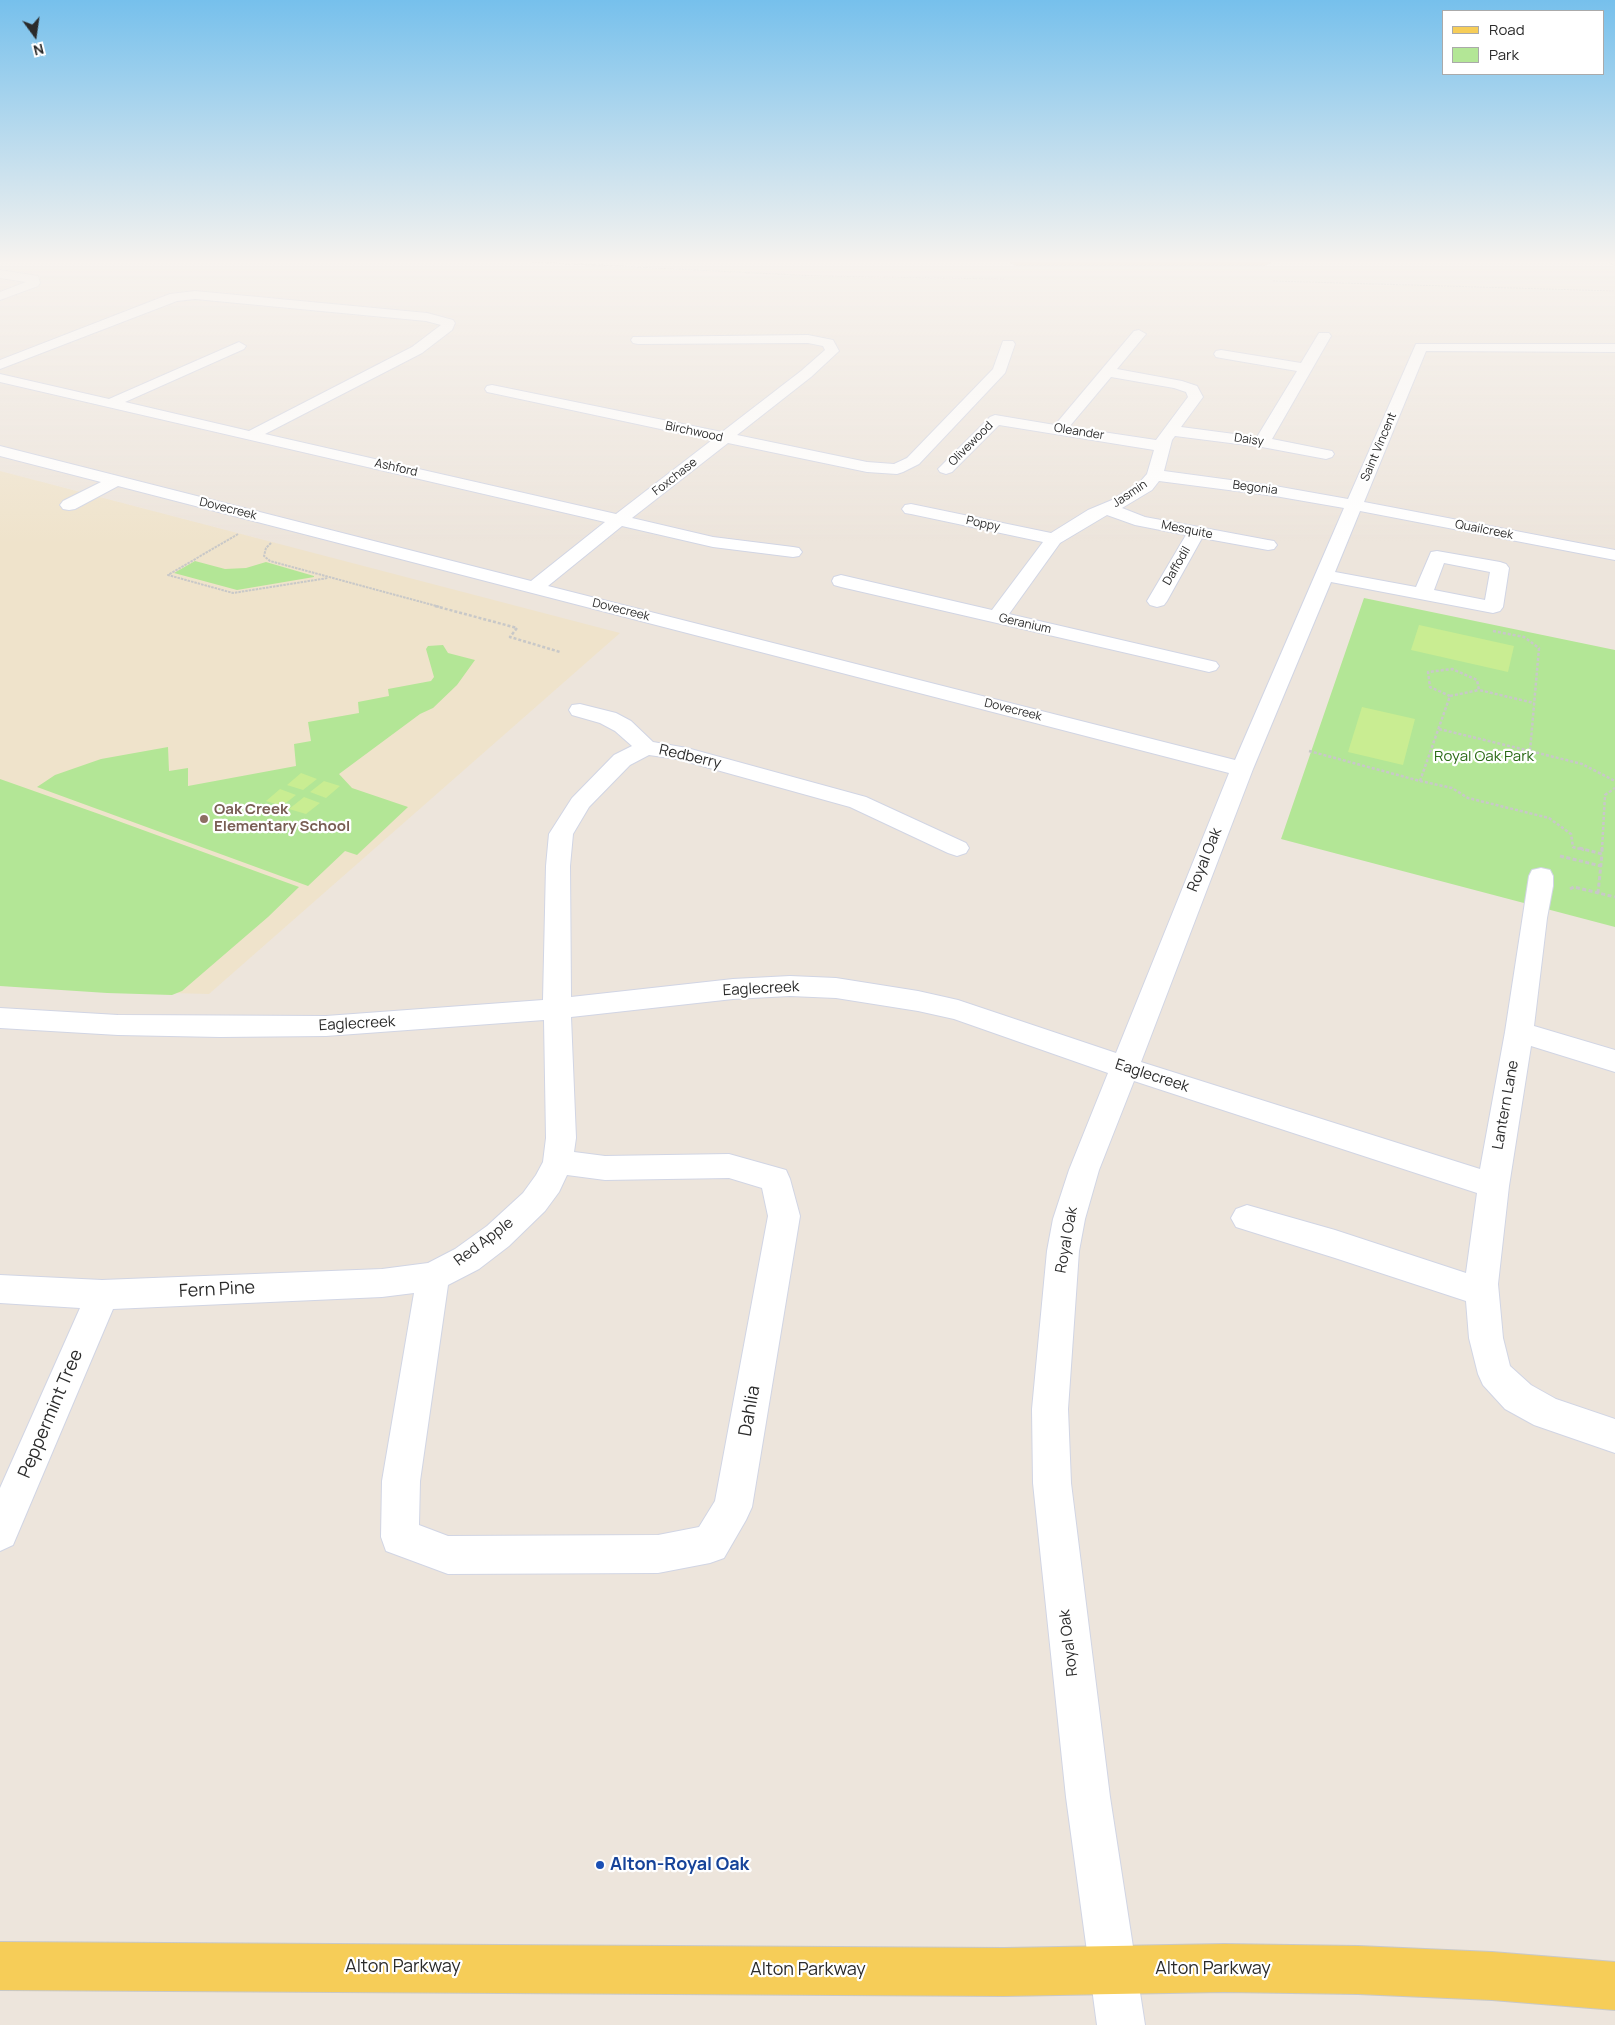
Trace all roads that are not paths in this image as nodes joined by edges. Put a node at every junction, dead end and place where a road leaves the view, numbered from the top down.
1 (27, 356) edge
2 (218, 356) edge
3 (406, 356) edge
4 (826, 356) edge
5 (1004, 356) edge
6 (1121, 356) edge
7 (1230, 356) edge
8 (1313, 356) edge
9 (1416, 356) edge
10 (0, 366) edge
11 (1306, 368) junction
12 (1107, 372) junction
13 (0, 378) edge
14 (492, 390) dead end
15 (111, 403) junction
16 (995, 420) joint
17 (1060, 428) junction
18 (1172, 431) junction
19 (252, 435) junction
20 (724, 438) junction
21 (1262, 442) junction
22 (1161, 446) junction
23 (0, 451) edge
24 (1326, 454) dead end
25 (946, 470) dead end
26 (1155, 475) junction
27 (116, 481) junction
28 (69, 505) dead end
29 (1354, 505) junction
30 (911, 509) dead end
31 (1107, 509) junction
32 (619, 520) junction
33 (1197, 532) junction
34 (1054, 539) junction
35 (1268, 545) dead end
36 (793, 552) dead end
37 (1615, 555) edge
38 (1324, 575) junction
39 (841, 581) dead end
40 (534, 588) junction
41 (1423, 594) dead end
42 (1157, 601) dead end
43 (996, 618) junction
44 (1209, 666) dead end
45 (580, 710) dead end
46 (646, 748) junction
47 (1242, 769) junction
48 (957, 848) dead end
49 (1545, 872) road end
50 (557, 1009) junction
51 (0, 1018) edge
52 (1519, 1032) junction
53 (1615, 1061) edge
54 (1124, 1067) junction
55 (558, 1162) junction
56 (1492, 1186) junction
57 (1247, 1218) dead end
58 (433, 1277) junction
59 (0, 1290) edge
60 (1482, 1292) junction
61 (102, 1296) junction
62 (1615, 1436) edge
63 (0, 1532) edge
64 (0, 1966) edge
65 (1114, 1969) junction
66 (1615, 1986) edge
67 (1121, 2025) edge

1 - 10 street
2 - 15 street
3 - 19 street
4 - 20 street, Foxchase
5 - 20 street, Birchwood
6 - 12 street
7 - 11 street
8 - 11 street
9 - 29 street, Saint Vincent
11 - 21 street
12 - 17 street
12 - 18 street, Jasmin
13 - 15 street, Ashford
14 - 20 street, Birchwood
15 - 19 street, Ashford
16 - 17 street, Oleander
16 - 25 street, Olivewood
17 - 22 street, Oleander
18 - 21 street, Daisy
18 - 22 street, Jasmin
19 - 32 street, Ashford
20 - 32 street, Foxchase
21 - 24 street, Daisy
22 - 26 street, Jasmin
23 - 27 street, Dovecreek
26 - 29 street, Begonia
26 - 31 street, Jasmin
27 - 28 street
27 - 40 street, Dovecreek
29 - 37 street, Quailcreek
29 - 38 street, Royal Oak
30 - 34 street, Poppy
31 - 33 street, Mesquite
31 - 34 street, Jasmin
32 - 36 street, Ashford
32 - 40 street, Foxchase
33 - 35 street, Mesquite
33 - 42 street, Daffodil
34 - 43 street, Jasmin
38 - 41 street
38 - 47 street, Royal Oak
39 - 43 street, Geranium
40 - 47 street, Dovecreek
43 - 44 street, Geranium
45 - 46 street
46 - 48 street, Redberry
46 - 50 street, Redberry
47 - 54 street, Royal Oak
49 - 52 street, Lantern Lane
50 - 51 street, Eaglecreek
50 - 54 street, Eaglecreek
50 - 55 street, Red Apple
52 - 53 street
52 - 56 street, Lantern Lane
54 - 56 street, Eaglecreek
54 - 65 street, Royal Oak
55 - 58 street, Red Apple
55 - 58 street, Dahlia
56 - 60 street, Lantern Lane
57 - 60 street
58 - 61 street, Fern Pine
59 - 61 street, Fern Pine
60 - 62 street, Lantern Lane
61 - 63 street, Peppermint Tree
64 - 65 main road, Alton Parkway
65 - 66 main road, Alton Parkway
65 - 67 street, Royal Oak

